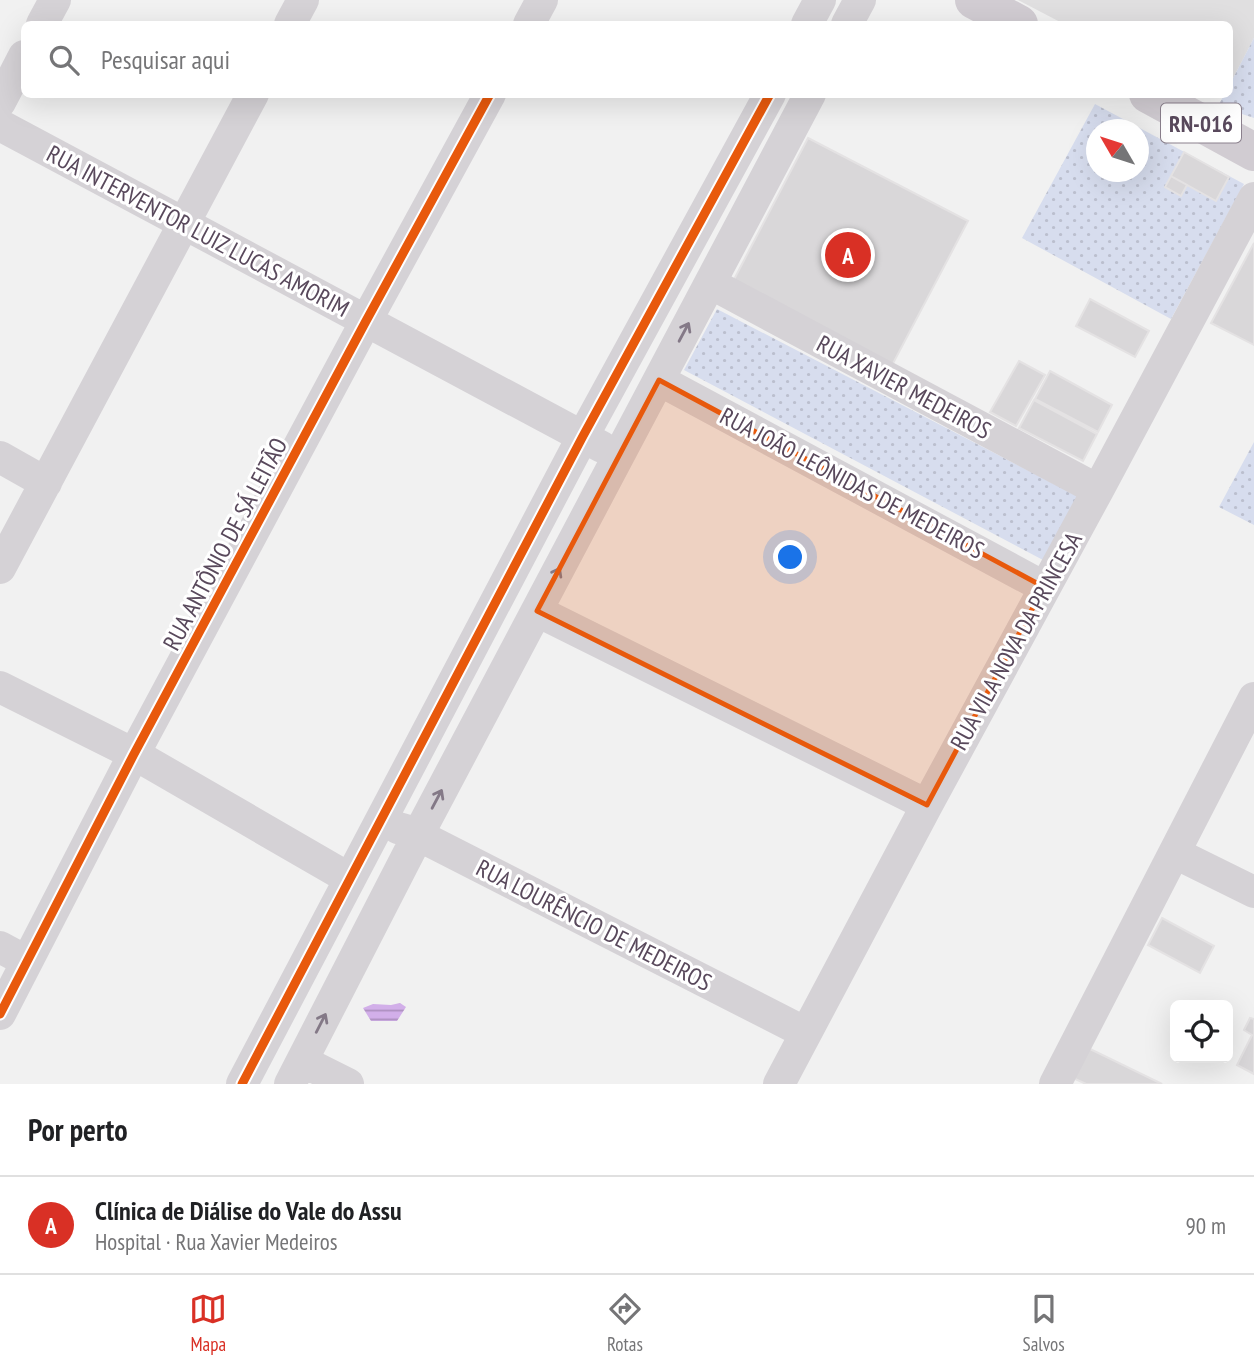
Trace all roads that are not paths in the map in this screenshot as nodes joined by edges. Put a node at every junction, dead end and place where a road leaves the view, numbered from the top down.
1 (55, 0) edge
2 (303, 0) edge
3 (542, 0) edge
4 (820, 0) edge
5 (860, 0) edge
6 (974, 0) edge
7 (43, 21) edge
8 (292, 21) edge
9 (531, 21) edge
10 (809, 21) edge
11 (849, 21) edge
12 (1013, 21) edge
13 (21, 62) edge
14 (251, 98) edge
15 (488, 98) edge
16 (768, 98) edge
17 (808, 98) edge
18 (1155, 98) edge
19 (0, 102) edge
20 (0, 125) edge
21 (1254, 152) edge
22 (720, 187) junction
23 (1254, 198) edge
24 (752, 204) junction
25 (184, 224) junction
26 (710, 283) junction
27 (366, 321) junction
28 (659, 380) junction
29 (583, 436) junction
30 (619, 456) junction
31 (0, 457) edge
32 (46, 483) junction
33 (1098, 490) junction
34 (0, 568) edge
35 (1044, 587) junction
36 (537, 611) junction
37 (0, 687) edge
38 (1254, 698) edge
39 (134, 754) junction
40 (927, 805) junction
41 (380, 822) junction
42 (418, 835) junction
43 (1175, 852) junction
44 (350, 879) junction
45 (1254, 892) edge
46 (318, 939) junction
47 (13, 954) edge
48 (354, 958) junction
49 (0, 1014) edge
50 (806, 1033) junction
51 (296, 1072) edge
52 (242, 1084) edge
53 (348, 1084) edge
54 (779, 1084) edge
55 (1055, 1084) edge

1 - 7 street
2 - 8 street
3 - 9 street
4 - 10 street
5 - 11 street
6 - 12 main road
13 - 19 street
14 - 25 street
15 - 27 street, RUA ANTÔNIO DE SÁ LEITÃO
16 - 22 street
17 - 24 street
18 - 21 main road, RN-016
20 - 25 street, RUA INTERVENTOR LUIZ LUCAS AMORIM
22 - 24 street
22 - 29 street
23 - 33 street, RUA VILA NOVA DA PRINCESA
24 - 26 street
25 - 27 street, RUA INTERVENTOR LUIZ LUCAS AMORIM
25 - 32 street
28 -> 26 street
26 - 33 street, RUA XAVIER MEDEIROS
27 - 29 street, RUA INTERVENTOR LUIZ LUCAS AMORIM
27 - 39 street, RUA ANTÔNIO DE SÁ LEITÃO
28 - 30 street
28 - 35 street, RUA JOÃO LEÔNIDAS DE MEDEIROS
29 - 30 street, RUA INTERVENTOR LUIZ LUCAS AMORIM
29 - 41 street
36 -> 30 street
31 - 32 street
32 - 34 street
33 - 35 street, RUA VILA NOVA DA PRINCESA
35 - 40 street, RUA VILA NOVA DA PRINCESA
36 - 40 street
42 -> 36 street
37 - 39 street
38 - 43 street
39 - 44 street
39 - 47 street, RUA ANTÔNIO DE SÁ LEITÃO
40 - 50 street, RUA VILA NOVA DA PRINCESA
41 - 42 street, RUA LOURÊNCIO DE MEDEIROS
41 - 44 street
42 - 48 street
42 - 50 street, RUA LOURÊNCIO DE MEDEIROS
43 - 45 street
43 - 55 street
44 - 46 street
46 - 48 street
46 - 52 street
47 - 49 street, RUA ANTÔNIO DE SÁ LEITÃO
51 -> 48 street
50 - 54 street, RUA VILA NOVA DA PRINCESA
51 - 53 street

